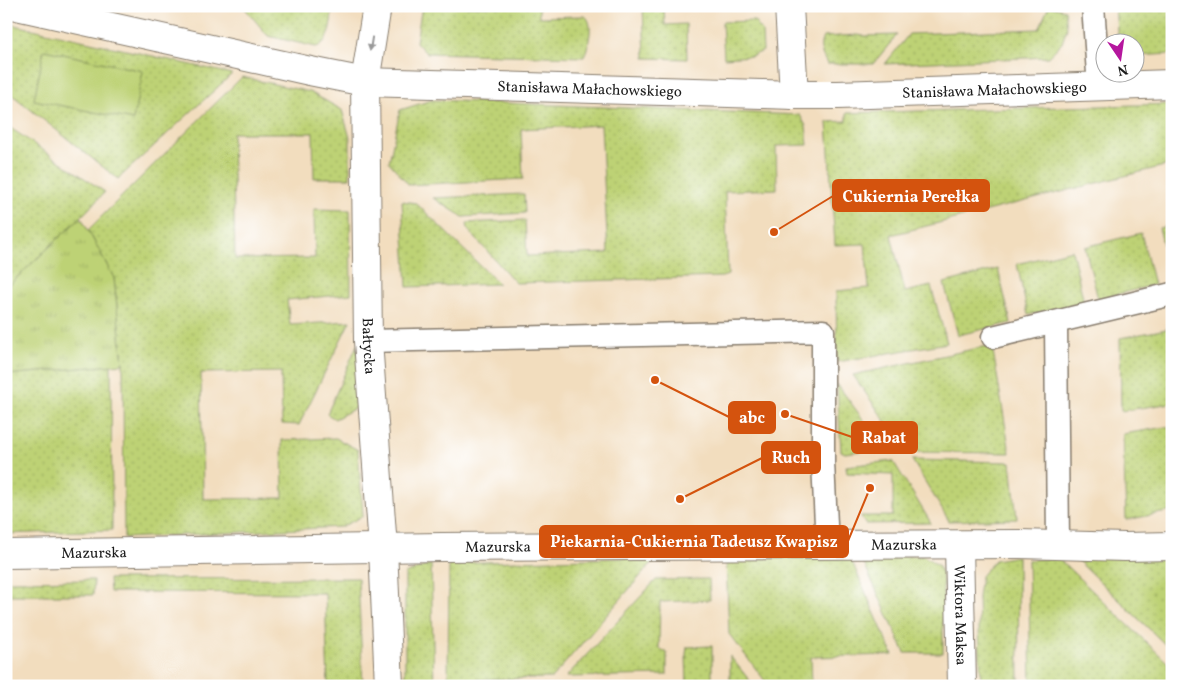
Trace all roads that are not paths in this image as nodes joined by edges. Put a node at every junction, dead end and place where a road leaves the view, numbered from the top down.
1 (17, 6) edge
2 (377, 6) edge
3 (789, 6) edge
4 (1093, 6) edge
5 (365, 82) junction
6 (1172, 84) edge
7 (1099, 87) junction
8 (794, 95) junction
9 (1172, 294) edge
10 (1056, 323) junction
11 (993, 337) dead end
12 (368, 341) junction
13 (827, 545) junction
14 (959, 545) junction
15 (1058, 545) junction
16 (1172, 546) edge
17 (383, 548) junction
18 (6, 554) edge
19 (389, 686) edge
20 (962, 686) edge

1 - 5 street, Stanisława Małachowskiego
2 -> 5 street, Bałtycka
3 - 8 street
4 - 7 lane
5 - 8 street, Stanisława Małachowskiego
5 - 12 street, Bałtycka
6 - 7 street, Stanisława Małachowskiego
7 - 8 street, Stanisława Małachowskiego
9 - 10 lane
10 - 11 lane
10 - 15 lane
12 - 13 lane
12 - 17 street, Bałtycka
13 - 14 street, Mazurska
13 - 17 street, Mazurska
14 - 15 street, Mazurska
14 - 20 street, Wiktora Maksa
15 - 16 street, Mazurska
17 - 18 street, Mazurska
17 - 19 street, Bałtycka

